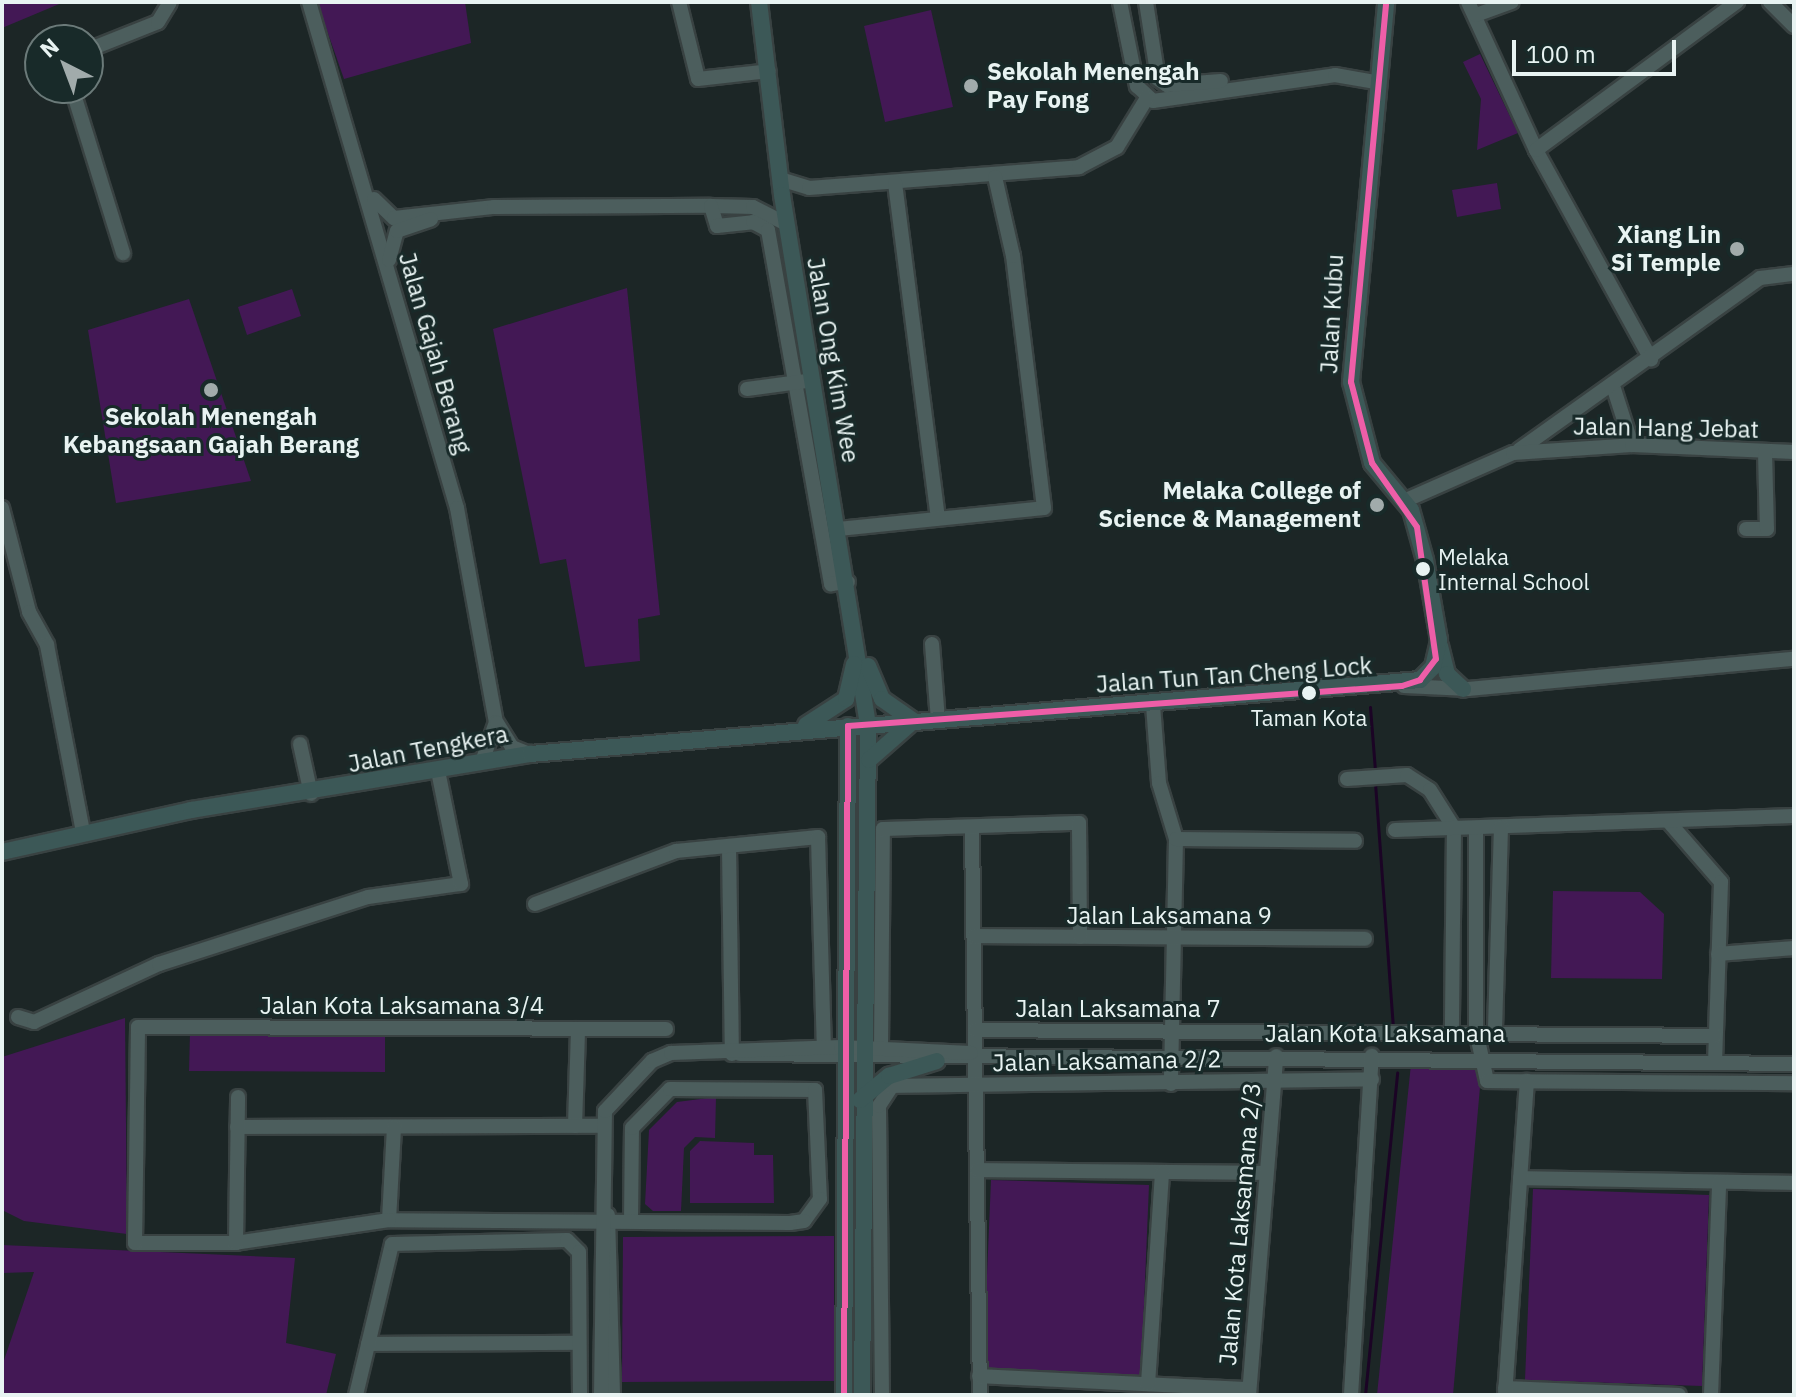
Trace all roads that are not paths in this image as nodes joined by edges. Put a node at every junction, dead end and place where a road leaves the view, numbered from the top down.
1 (170, 2) edge
2 (309, 2) edge
3 (679, 2) edge
4 (759, 2) edge
5 (1120, 2) edge
6 (1146, 2) edge
7 (1386, 2) edge
8 (1512, 2) edge
9 (1737, 2) edge
10 (1772, 2) edge
11 (1472, 9) edge
12 (1794, 26) edge
13 (104, 44) edge
14 (769, 71) junction
15 (1221, 81) dead end
16 (1374, 82) junction
17 (1147, 98) junction
18 (77, 104) edge
19 (1536, 150) junction
20 (995, 177) junction
21 (780, 179) junction
22 (367, 182) junction
23 (895, 183) junction
24 (809, 188) junction
25 (783, 202) junction
26 (711, 206) junction
27 (444, 212) junction
28 (786, 224) junction
29 (123, 253) dead end
30 (1794, 274) edge
31 (394, 288) junction
32 (1651, 359) junction
33 (805, 381) junction
34 (747, 389) dead end
35 (1614, 389) junction
36 (1632, 445) junction
37 (1765, 451) junction
38 (1794, 452) edge
39 (1513, 453) junction
40 (1404, 501) junction
41 (2, 508) edge
42 (938, 518) junction
43 (838, 529) junction
44 (1746, 529) dead end
45 (848, 582) junction
46 (856, 630) junction
47 (1439, 640) junction
48 (932, 644) dead end
49 (1794, 659) edge
50 (1402, 686) junction
51 (1463, 689) junction
52 (1153, 705) junction
53 (938, 721) junction
54 (496, 722) junction
55 (916, 723) junction
56 (868, 725) junction
57 (848, 726) junction
58 (794, 730) junction
59 (300, 744) dead end
60 (530, 754) junction
61 (869, 760) junction
62 (848, 761) junction
63 (482, 762) junction
64 (438, 771) junction
65 (1347, 779) dead end
66 (311, 794) junction
67 (1794, 816) edge
68 (1668, 821) junction
69 (1501, 827) junction
70 (1454, 828) junction
71 (1476, 828) junction
72 (1395, 830) dead end
73 (972, 831) junction
74 (83, 832) junction
75 (1176, 839) junction
76 (1355, 841) dead end
77 (729, 846) junction
78 (2, 852) edge
79 (535, 904) dead end
80 (974, 936) junction
81 (1080, 937) junction
82 (1173, 938) junction
83 (1365, 939) dead end
84 (1794, 948) edge
85 (1718, 954) junction
86 (18, 1017) dead end
87 (578, 1029) junction
88 (666, 1029) dead end
89 (1495, 1029) junction
90 (975, 1030) junction
91 (1172, 1031) junction
92 (1476, 1031) junction
93 (1452, 1032) junction
94 (1715, 1036) junction
95 (881, 1047) junction
96 (835, 1052) junction
97 (860, 1053) junction
98 (736, 1054) junction
99 (975, 1055) junction
100 (1172, 1056) junction
101 (1276, 1056) junction
102 (1372, 1056) junction
103 (1477, 1056) junction
104 (786, 1060) junction
105 (937, 1061) junction
106 (1715, 1063) junction
107 (1794, 1064) edge
108 (1372, 1079) junction
109 (1275, 1080) junction
110 (1527, 1081) junction
111 (1794, 1083) edge
112 (1171, 1084) junction
113 (976, 1085) junction
114 (771, 1086) junction
115 (238, 1097) dead end
116 (860, 1100) junction
117 (575, 1126) junction
118 (603, 1126) junction
119 (237, 1127) junction
120 (394, 1127) junction
121 (977, 1170) junction
122 (1162, 1172) junction
123 (1266, 1173) junction
124 (1520, 1178) junction
125 (1719, 1182) junction
126 (1794, 1183) edge
127 (389, 1220) junction
128 (604, 1221) junction
129 (631, 1221) junction
130 (236, 1243) junction
131 (579, 1343) junction
132 (368, 1344) junction
133 (979, 1376) junction
134 (1148, 1384) junction
135 (1249, 1392) edge
136 (1505, 1392) edge
137 (356, 1395) edge
138 (580, 1395) edge
139 (601, 1395) edge
140 (613, 1395) edge
141 (844, 1395) edge
142 (862, 1395) edge
143 (882, 1395) edge
144 (980, 1395) edge
145 (1351, 1395) edge
146 (1679, 1395) edge
147 (1711, 1395) edge

1 - 13 street
2 - 22 street, Jalan Gajah Berang
3 - 14 street
4 - 14 main road, Jalan Ong Kim Wee
5 - 17 street
6 - 15 street
7 - 16 main road, Jalan Kubu
8 - 11 street
9 - 19 street
10 - 12 street
11 - 19 street
14 - 21 main road, Jalan Ong Kim Wee
16 - 17 street
16 - 40 main road, Jalan Kubu
17 - 20 street
18 - 29 street
19 - 32 street
20 - 23 street
20 - 42 street
21 - 24 street
21 - 25 main road, Jalan Ong Kim Wee
22 - 27 street
22 - 31 street, Jalan Gajah Berang
23 - 24 street
23 - 42 street
24 - 25 street
25 - 28 main road, Jalan Ong Kim Wee
26 - 27 street
26 - 28 street
26 - 33 street
27 - 31 street
28 - 33 main road, Jalan Ong Kim Wee
30 - 32 street
31 - 54 street, Jalan Gajah Berang
32 - 35 street
33 - 34 street
33 - 43 main road, Jalan Ong Kim Wee
33 - 45 street
35 - 36 street
35 - 39 street
36 - 37 street, Jalan Hang Jebat
36 - 39 street, Jalan Hang Jebat
37 - 38 street, Jalan Hang Jebat
37 - 44 street
39 - 40 street, Jalan Hang Jebat
40 - 47 main road, Jalan Kubu
41 - 74 street
42 - 43 street
43 - 45 main road, Jalan Ong Kim Wee
45 - 46 main road, Jalan Ong Kim Wee
46 - 55 main road
46 - 56 main road, Jalan Ong Kim Wee
46 - 58 main road
47 - 50 main road
47 - 51 main road, Jalan Kubu
48 - 53 street
49 - 51 street, Jalan Tun Tan Cheng Lock
50 - 51 street, Jalan Tun Tan Cheng Lock
50 - 52 main road, Jalan Tun Tan Cheng Lock
52 - 53 main road, Jalan Tun Tan Cheng Lock
52 - 75 street
53 - 55 main road, Jalan Tun Tan Cheng Lock
54 - 60 street
54 - 63 street, Jalan Gajah Berang
55 - 56 main road, Jalan Tun Tan Cheng Lock
55 - 61 main road
56 - 57 main road, Jalan Tengkera
56 - 61 main road, Jalan Ong Kim Wee
57 - 58 main road, Jalan Tengkera
57 - 62 main road
58 - 60 main road, Jalan Tengkera
58 - 62 main road
59 - 66 street
60 - 63 main road, Jalan Tengkera
61 - 97 main road, Jalan Ong Kim Wee
62 - 96 main road
63 - 64 main road, Jalan Tengkera
64 - 66 main road, Jalan Tengkera
64 - 86 street
65 - 70 street
66 - 74 main road, Jalan Tengkera
67 - 68 street
68 - 69 street
68 - 85 street
69 - 71 street
69 - 89 street
70 - 71 street
70 - 72 street
70 - 93 street
71 - 92 street
73 - 80 street
73 - 81 street
73 - 95 street
74 - 78 main road, Jalan Tengkera
75 - 76 street
75 - 82 street
77 - 79 street
77 - 96 street
77 - 98 street
80 - 81 street, Jalan Laksamana 9
80 - 90 street
81 - 82 street, Jalan Laksamana 9
82 - 83 street, Jalan Laksamana 9
82 - 91 street
84 - 85 street
85 - 94 street
87 - 88 street, Jalan Kota Laksamana 3/4
87 - 117 street
87 - 130 street, Jalan Kota Laksamana 3/4
89 - 92 street, Jalan Laksamana 7
89 - 94 street, Jalan Laksamana 7
90 - 91 street, Jalan Laksamana 7
90 - 99 street
91 - 93 street, Jalan Laksamana 7
91 - 100 street
92 - 93 street, Jalan Laksamana 7
92 - 103 street
94 - 106 street
95 - 97 street, Jalan Kota Laksamana
95 - 99 street, Jalan Kota Laksamana
96 - 97 street, Jalan Kota Laksamana
96 - 98 street
96 - 104 street
96 - 141 main road
97 - 105 street, Jalan Kota Laksamana
97 - 116 main road, Jalan Ong Kim Wee
98 - 104 street
98 - 118 street
99 - 100 street, Jalan Kota Laksamana
99 - 105 street, Jalan Kota Laksamana
99 - 113 street
100 - 101 street, Jalan Kota Laksamana
100 - 112 street
101 - 102 street, Jalan Kota Laksamana
101 - 109 street, Jalan Kota Laksamana 2/3
102 - 103 street, Jalan Kota Laksamana
102 - 108 street
103 - 106 street, Jalan Kota Laksamana
103 - 110 street
104 - 114 street
105 - 116 main road
106 - 107 street, Jalan Kota Laksamana
108 - 109 street, Jalan Laksamana 2/2
108 - 145 street
109 - 112 street, Jalan Laksamana 2/2
109 - 123 street, Jalan Kota Laksamana 2/3
110 - 111 street
110 - 124 street
112 - 113 street, Jalan Laksamana 2/2
113 - 121 street
113 - 143 street, Jalan Laksamana 2/2
114 - 129 street
114 - 129 street
115 - 119 street
116 - 142 main road, Jalan Ong Kim Wee
117 - 118 street
117 - 120 street
118 - 128 street
119 - 120 street
119 - 130 street
120 - 127 street
121 - 122 street
121 - 133 street
122 - 123 street
122 - 134 street
123 - 135 street, Jalan Kota Laksamana 2/3
124 - 125 street
124 - 136 street
125 - 126 street
125 - 147 street
127 - 128 street
127 - 130 street
128 - 129 street
128 - 139 street
128 - 140 street
131 - 132 street
131 - 132 street
131 - 138 street
132 - 137 street
133 - 134 street
133 - 144 street
134 - 135 street
136 - 146 street

